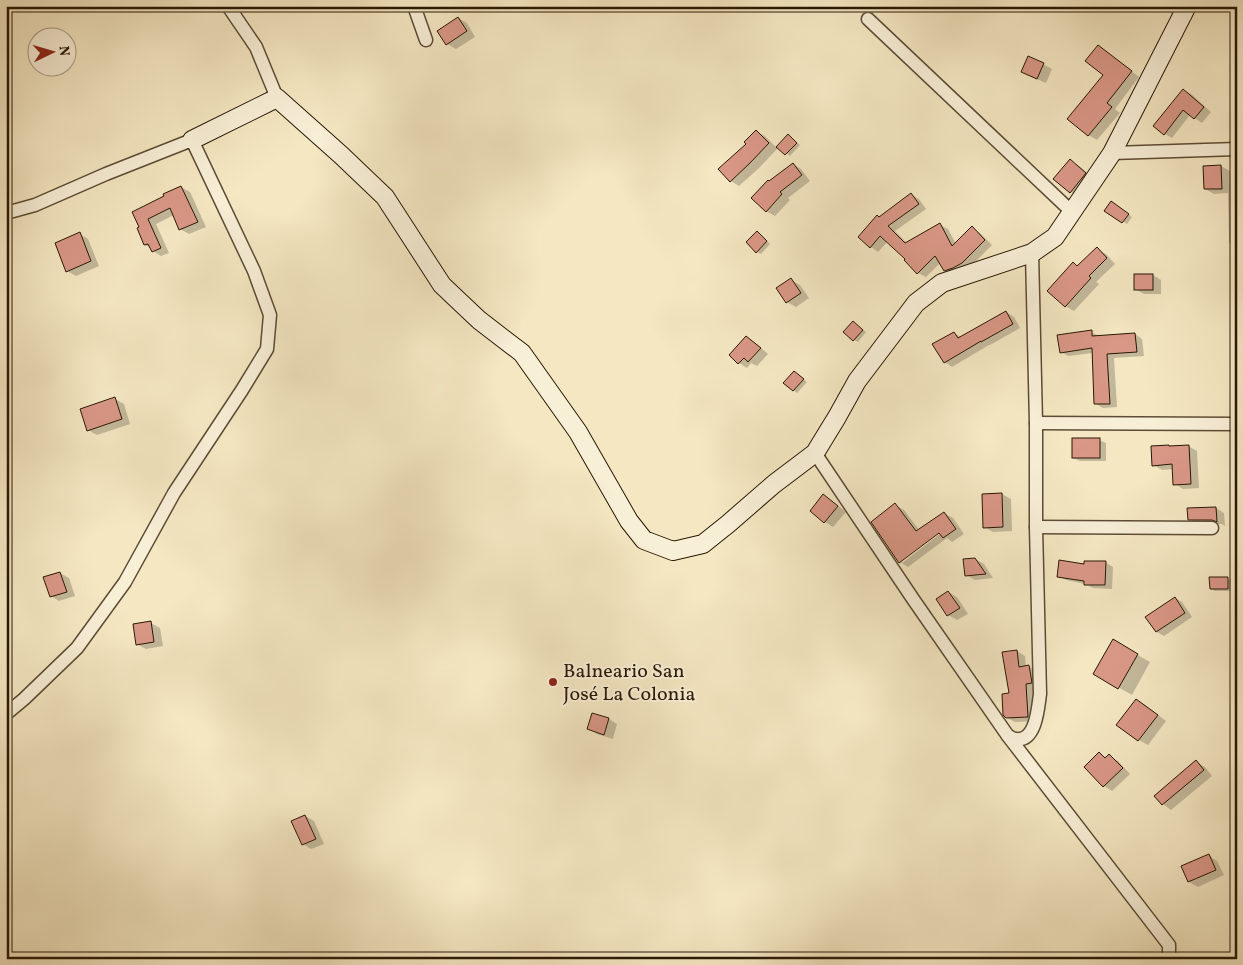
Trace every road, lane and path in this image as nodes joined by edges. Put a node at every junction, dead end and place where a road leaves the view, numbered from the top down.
1 (228, 6) edge
2 (414, 6) edge
3 (1186, 6) edge
4 (868, 19) dead end
5 (426, 40) dead end
6 (276, 98) junction
7 (192, 140) junction
8 (1237, 149) edge
9 (1112, 152) junction
10 (1072, 212) junction
11 (6, 213) edge
12 (1032, 253) junction
13 (1036, 423) junction
14 (1237, 424) edge
15 (815, 453) junction
16 (1036, 527) junction
17 (1212, 528) dead end
18 (6, 714) edge
19 (1008, 736) junction
20 (1170, 959) edge

1 - 6 street
2 - 5 street
3 - 9 street
4 - 10 street
6 - 7 street
6 - 15 street
7 - 11 street
7 - 18 street
8 - 9 street
9 - 10 street
10 - 12 street
12 - 13 street
12 - 15 street
13 - 14 street
13 - 16 street
15 - 19 street
16 - 17 street
16 - 19 street
19 - 20 street

